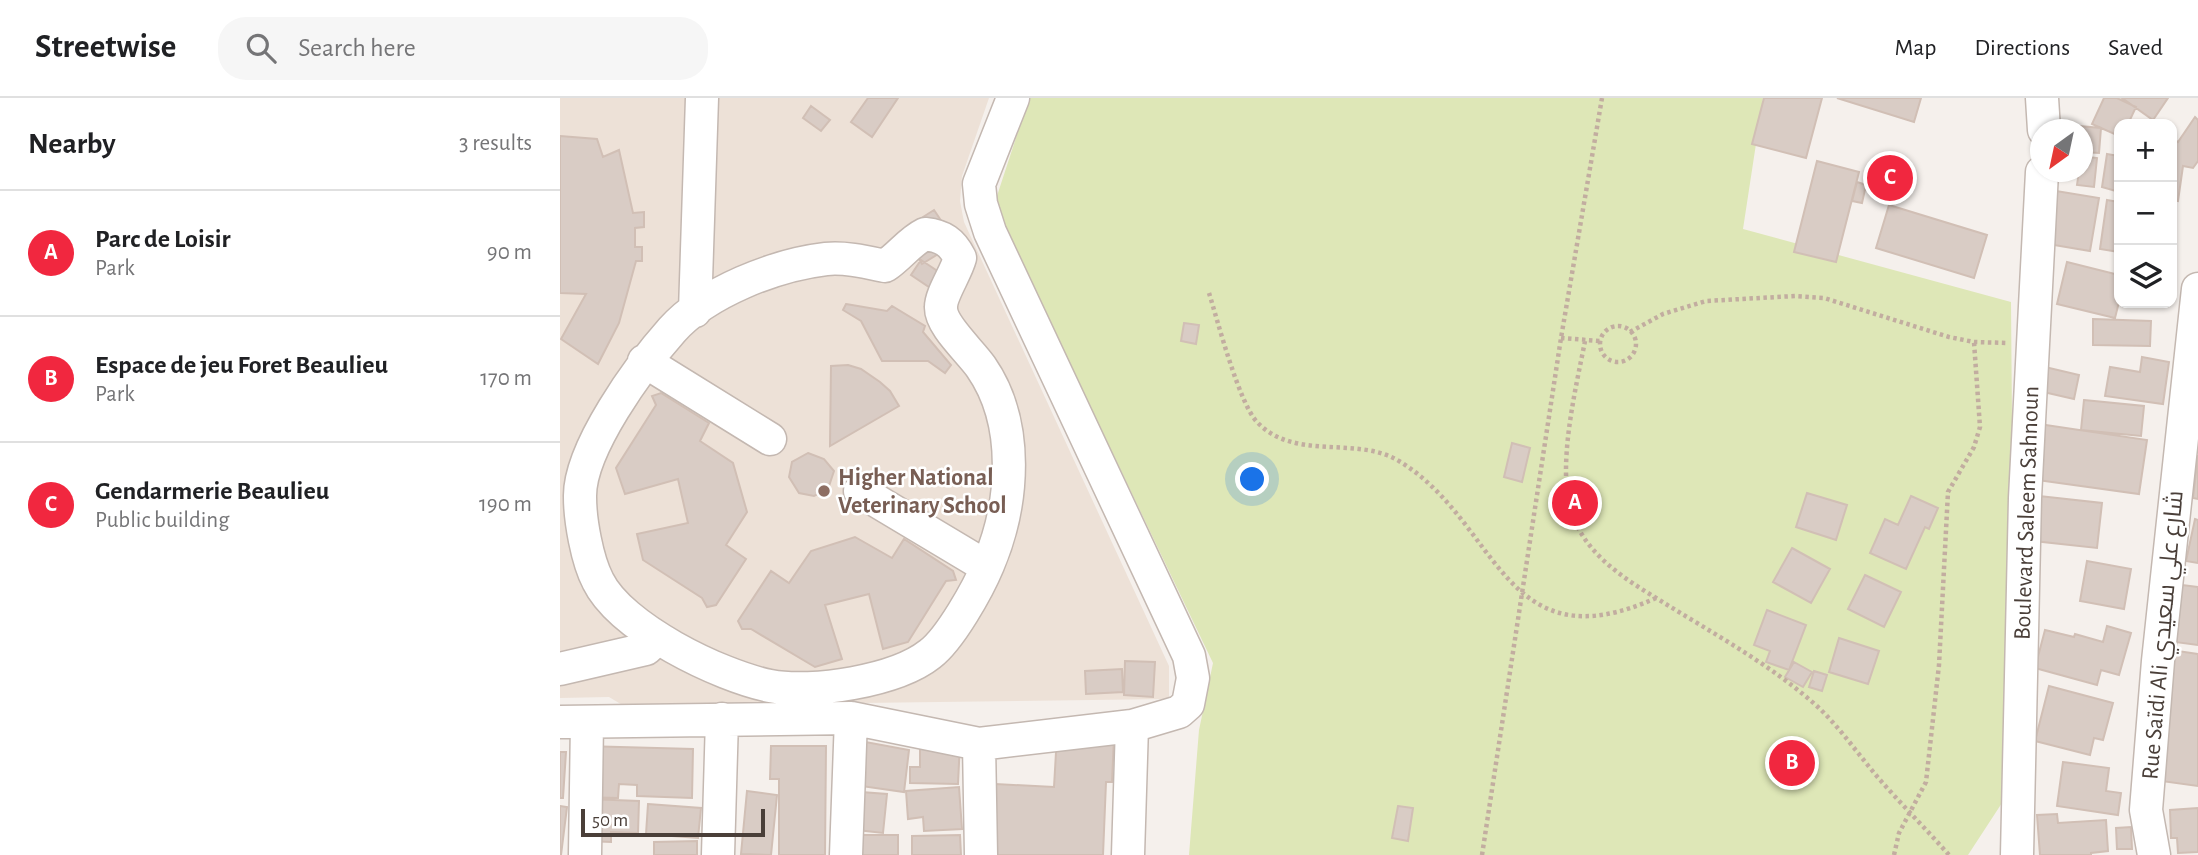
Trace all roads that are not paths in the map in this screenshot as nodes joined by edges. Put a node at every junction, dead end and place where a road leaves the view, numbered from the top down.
1 (702, 98) edge
2 (1013, 98) edge
3 (2042, 98) edge
4 (2043, 119) edge
5 (2041, 182) edge
6 (2198, 289) edge
7 (695, 311) junction
8 (645, 361) junction
9 (771, 439) dead end
10 (860, 491) dead end
11 (987, 567) junction
12 (657, 639) junction
13 (560, 669) edge
14 (851, 718) junction
15 (722, 719) junction
16 (573, 722) edge
17 (1132, 726) junction
18 (979, 744) junction
19 (585, 855) edge
20 (718, 855) edge
21 (846, 855) edge
22 (981, 855) edge
23 (1128, 855) edge
24 (2017, 855) edge
25 (2154, 855) edge

1 - 7 street
2 - 17 street
3 - 4 street
5 - 24 street, Boulevard Saleem Sahnoun
6 - 25 street, Rue Saïdi Ali شارع علي سعيدي
7 - 8 street
7 - 11 street
8 - 9 street
8 - 12 street
10 - 11 street
11 - 12 street
12 - 13 street
14 - 15 street
14 - 18 street
14 - 21 street
15 - 16 street
15 - 20 street
16 - 19 street
17 - 18 street
17 - 23 street
18 - 22 street

